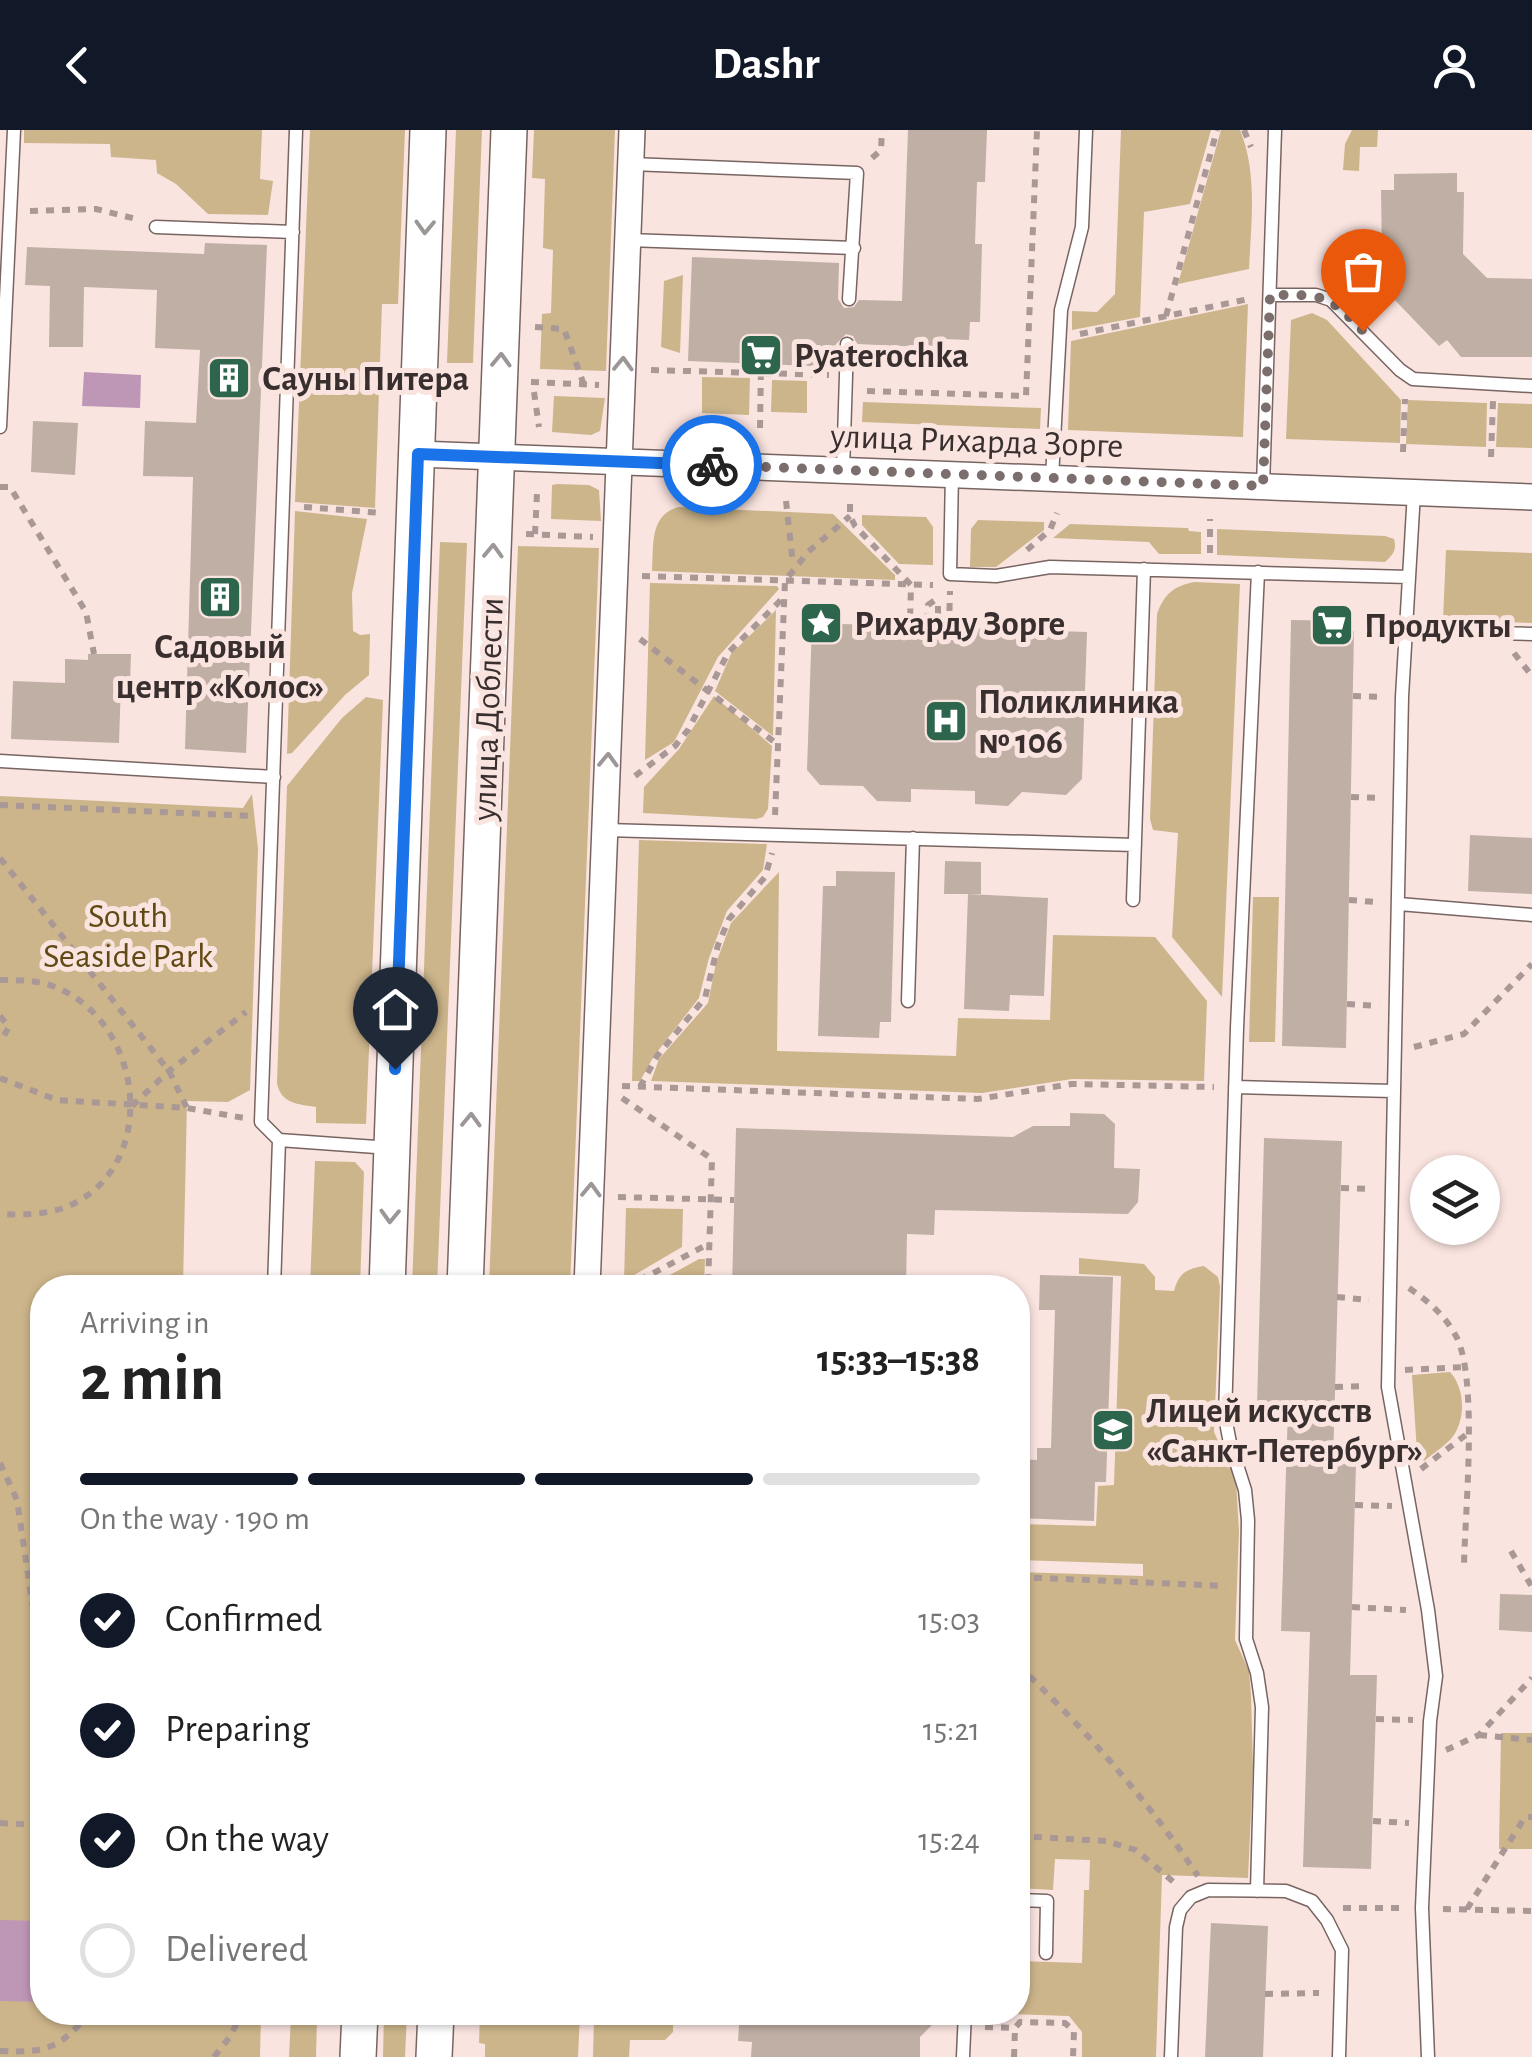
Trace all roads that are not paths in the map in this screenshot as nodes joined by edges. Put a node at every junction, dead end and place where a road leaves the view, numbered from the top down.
1 (14, 130) edge
2 (296, 130) edge
3 (428, 130) edge
4 (508, 130) edge
5 (632, 130) edge
6 (1086, 130) edge
7 (1275, 130) edge
8 (631, 164) junction
9 (156, 227) road end
10 (293, 232) junction
11 (628, 240) junction
12 (854, 248) junction
13 (1270, 295) junction
14 (850, 299) dead end
15 (3, 326) edge
16 (847, 344) dead end
17 (1532, 386) edge
18 (0, 427) edge
19 (418, 454) junction
20 (496, 457) junction
21 (620, 462) junction
22 (843, 470) junction
23 (952, 474) junction
24 (1052, 478) junction
25 (1263, 486) junction
26 (1414, 492) junction
27 (1532, 496) edge
28 (1144, 569) junction
29 (1258, 572) junction
30 (1410, 577) junction
31 (1404, 630) junction
32 (1532, 634) edge
33 (0, 761) edge
34 (274, 777) junction
35 (606, 830) junction
36 (913, 838) junction
37 (1135, 844) junction
38 (1133, 900) dead end
39 (1398, 904) junction
40 (1532, 915) edge
41 (908, 1001) dead end
42 (1236, 1088) junction
43 (1393, 1091) junction
44 (279, 1140) junction
45 (392, 1148) junction
46 (274, 1275) edge
47 (387, 1275) edge
48 (465, 1275) edge
49 (588, 1275) edge
50 (1256, 1891) junction
51 (1030, 1900) edge
52 (1046, 1953) dead end
53 (359, 2025) edge
54 (435, 2025) edge
55 (964, 2025) edge
56 (358, 2057) edge
57 (434, 2057) edge
58 (963, 2057) edge
59 (1171, 2057) edge
60 (1339, 2057) edge
61 (1428, 2057) edge

1 - 15 lane
2 - 10 lane
3 -> 19 main road
20 -> 4 main road, улица Доблести
5 - 8 street
6 - 24 lane
7 - 13 lane
8 - 11 street
8 - 12 lane
9 - 10 lane
10 - 34 lane
11 - 12 lane
21 -> 11 street
12 - 14 lane
13 - 17 lane
13 - 25 lane
15 - 18 lane
16 - 22 lane
19 - 20 street, улица Рихарда Зорге
19 - 45 main road
20 - 21 street, улица Рихарда Зорге
48 -> 20 main road, улица Доблести
21 - 22 street, улица Рихарда Зорге
35 -> 21 street
22 - 23 street, улица Рихарда Зорге
23 - 24 street, улица Рихарда Зорге
23 - 28 lane
24 - 25 street, улица Рихарда Зорге
25 - 26 street, улица Рихарда Зорге
26 - 27 street, улица Рихарда Зорге
26 - 30 lane
28 - 29 lane
28 - 37 lane
29 - 30 lane
29 - 42 lane
30 - 31 lane
31 - 32 lane
31 - 39 lane
33 - 34 lane
34 - 44 lane
35 - 36 lane
49 -> 35 street
36 - 37 lane
36 - 41 lane
37 - 38 lane
39 - 40 lane
39 - 43 lane
42 - 43 lane
42 - 50 lane
43 - 61 lane
44 - 45 lane
44 - 46 lane
45 -> 47 main road
50 - 59 lane
50 - 60 lane
51 - 52 lane
53 - 56 main road
54 - 57 main road
55 - 58 lane

